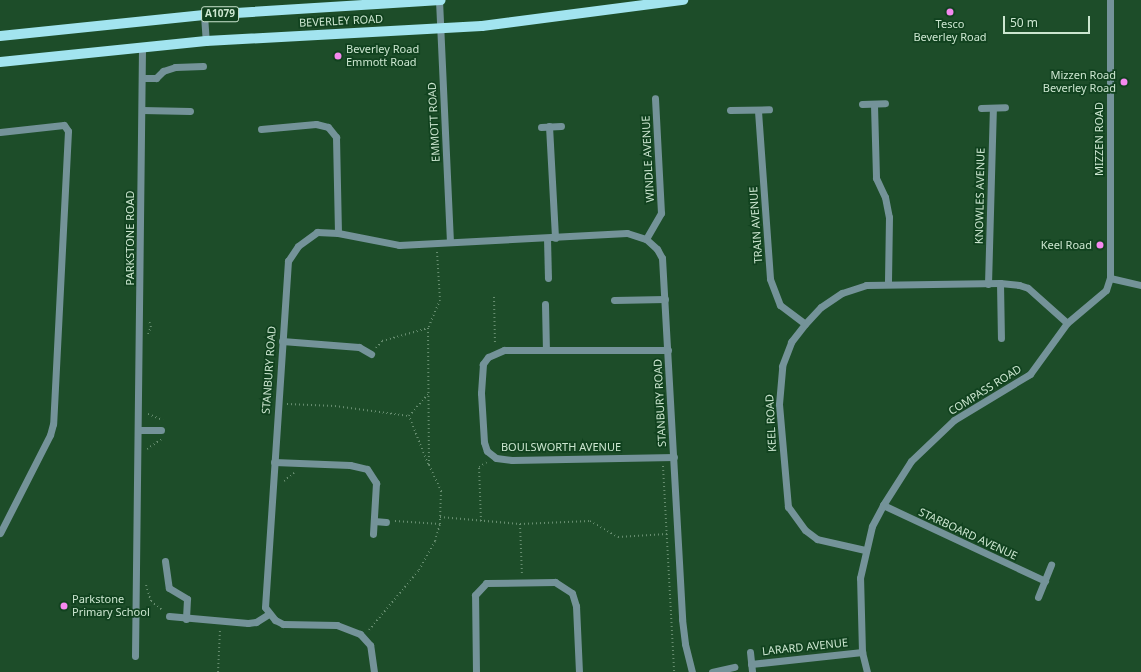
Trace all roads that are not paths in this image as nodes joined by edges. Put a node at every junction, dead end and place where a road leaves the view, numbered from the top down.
1 (440, 0) edge
2 (682, 0) edge
3 (1110, 0) edge
4 (204, 15) junction
5 (440, 27) junction
6 (0, 36) edge
7 (206, 41) junction
8 (142, 47) junction
9 (0, 62) edge
10 (204, 66) dead end
11 (142, 78) junction
12 (655, 98) dead end
13 (862, 104) dead end
14 (885, 104) dead end
15 (874, 105) junction
16 (1005, 107) dead end
17 (980, 108) dead end
18 (993, 108) junction
19 (769, 109) dead end
20 (142, 110) junction
21 (730, 110) dead end
22 (190, 111) dead end
23 (758, 111) junction
24 (550, 126) junction
25 (561, 126) dead end
26 (541, 127) dead end
27 (261, 129) dead end
28 (0, 132) edge
29 (338, 233) junction
30 (547, 238) junction
31 (555, 238) junction
32 (646, 239) junction
33 (450, 242) junction
34 (548, 278) dead end
35 (1110, 278) junction
36 (1000, 283) junction
37 (888, 284) junction
38 (988, 284) junction
39 (1141, 285) edge
40 (665, 299) junction
41 (614, 300) dead end
42 (545, 304) dead end
43 (1067, 323) junction
44 (805, 324) junction
45 (1001, 338) dead end
46 (282, 341) junction
47 (546, 350) junction
48 (668, 350) junction
49 (371, 354) road end
50 (139, 430) junction
51 (161, 430) dead end
52 (674, 457) junction
53 (274, 462) junction
54 (883, 505) junction
55 (374, 521) junction
56 (386, 522) road end
57 (0, 533) edge
58 (373, 534) dead end
59 (865, 550) junction
60 (165, 561) dead end
61 (1051, 564) dead end
62 (1045, 581) junction
63 (1038, 597) dead end
64 (269, 614) junction
65 (169, 616) road end
66 (186, 619) junction
67 (750, 652) dead end
68 (862, 652) junction
69 (135, 656) dead end
70 (751, 664) junction
71 (734, 667) dead end
72 (374, 672) edge
73 (476, 672) edge
74 (579, 672) edge
75 (692, 672) edge
76 (712, 672) edge
77 (752, 672) edge
78 (867, 672) edge

1 - 4 main road, BEVERLEY ROAD / A1079
1 - 5 street, EMMOTT ROAD
2 - 5 main road, BEVERLEY ROAD
3 - 35 street, MIZZEN ROAD
4 - 6 main road, BEVERLEY ROAD / A1079
4 - 7 street
5 - 7 main road, BEVERLEY ROAD
5 - 33 street, EMMOTT ROAD
7 - 8 main road, BEVERLEY ROAD
8 - 9 main road, BEVERLEY ROAD
8 - 11 street, PARKSTONE ROAD
10 - 11 street
11 - 20 street, PARKSTONE ROAD
12 - 32 street, WINDLE AVENUE
13 - 15 street
14 - 15 street
15 - 37 street
16 - 18 street
17 - 18 street
18 - 38 street, KNOWLES AVENUE
19 - 23 street
20 - 22 street
20 - 50 street, PARKSTONE ROAD
21 - 23 street
23 - 44 street, TRAIN AVENUE
24 - 25 street
24 - 26 street
24 - 31 street
27 - 29 street
28 - 57 street
29 - 33 street, STANBURY ROAD
29 - 46 street, STANBURY ROAD
30 - 31 street, STANBURY ROAD
30 - 33 street, STANBURY ROAD
30 - 34 street
31 - 32 street, STANBURY ROAD
32 - 40 street, STANBURY ROAD
35 - 39 street
35 - 43 street, COMPASS ROAD
36 - 38 street, KEEL ROAD
36 - 43 street, KEEL ROAD
36 - 45 street
37 - 38 street, KEEL ROAD
37 - 44 street, KEEL ROAD
40 - 41 street
40 - 48 street, STANBURY ROAD
42 - 47 street
43 - 54 street, COMPASS ROAD
44 - 59 street, KEEL ROAD
46 - 49 street
46 - 53 street, STANBURY ROAD
47 - 48 street
47 - 52 street, BOULSWORTH AVENUE
48 - 52 street, STANBURY ROAD
50 - 51 street
50 - 69 street, PARKSTONE ROAD
52 - 75 street, STANBURY ROAD
53 - 55 street
53 - 64 street, STANBURY ROAD
54 - 59 street, COMPASS ROAD
54 - 62 street, STARBOARD AVENUE
55 - 56 street
55 - 58 street
59 - 68 street, COMPASS ROAD
60 - 66 street
61 - 62 street
62 - 63 street
64 - 66 street
64 - 72 street
65 - 66 street
67 - 70 street, LARARD AVENUE
68 - 70 street, LARARD AVENUE
68 - 78 street, COMPASS ROAD
70 - 77 street, LARARD AVENUE
71 - 76 street
73 - 74 street

